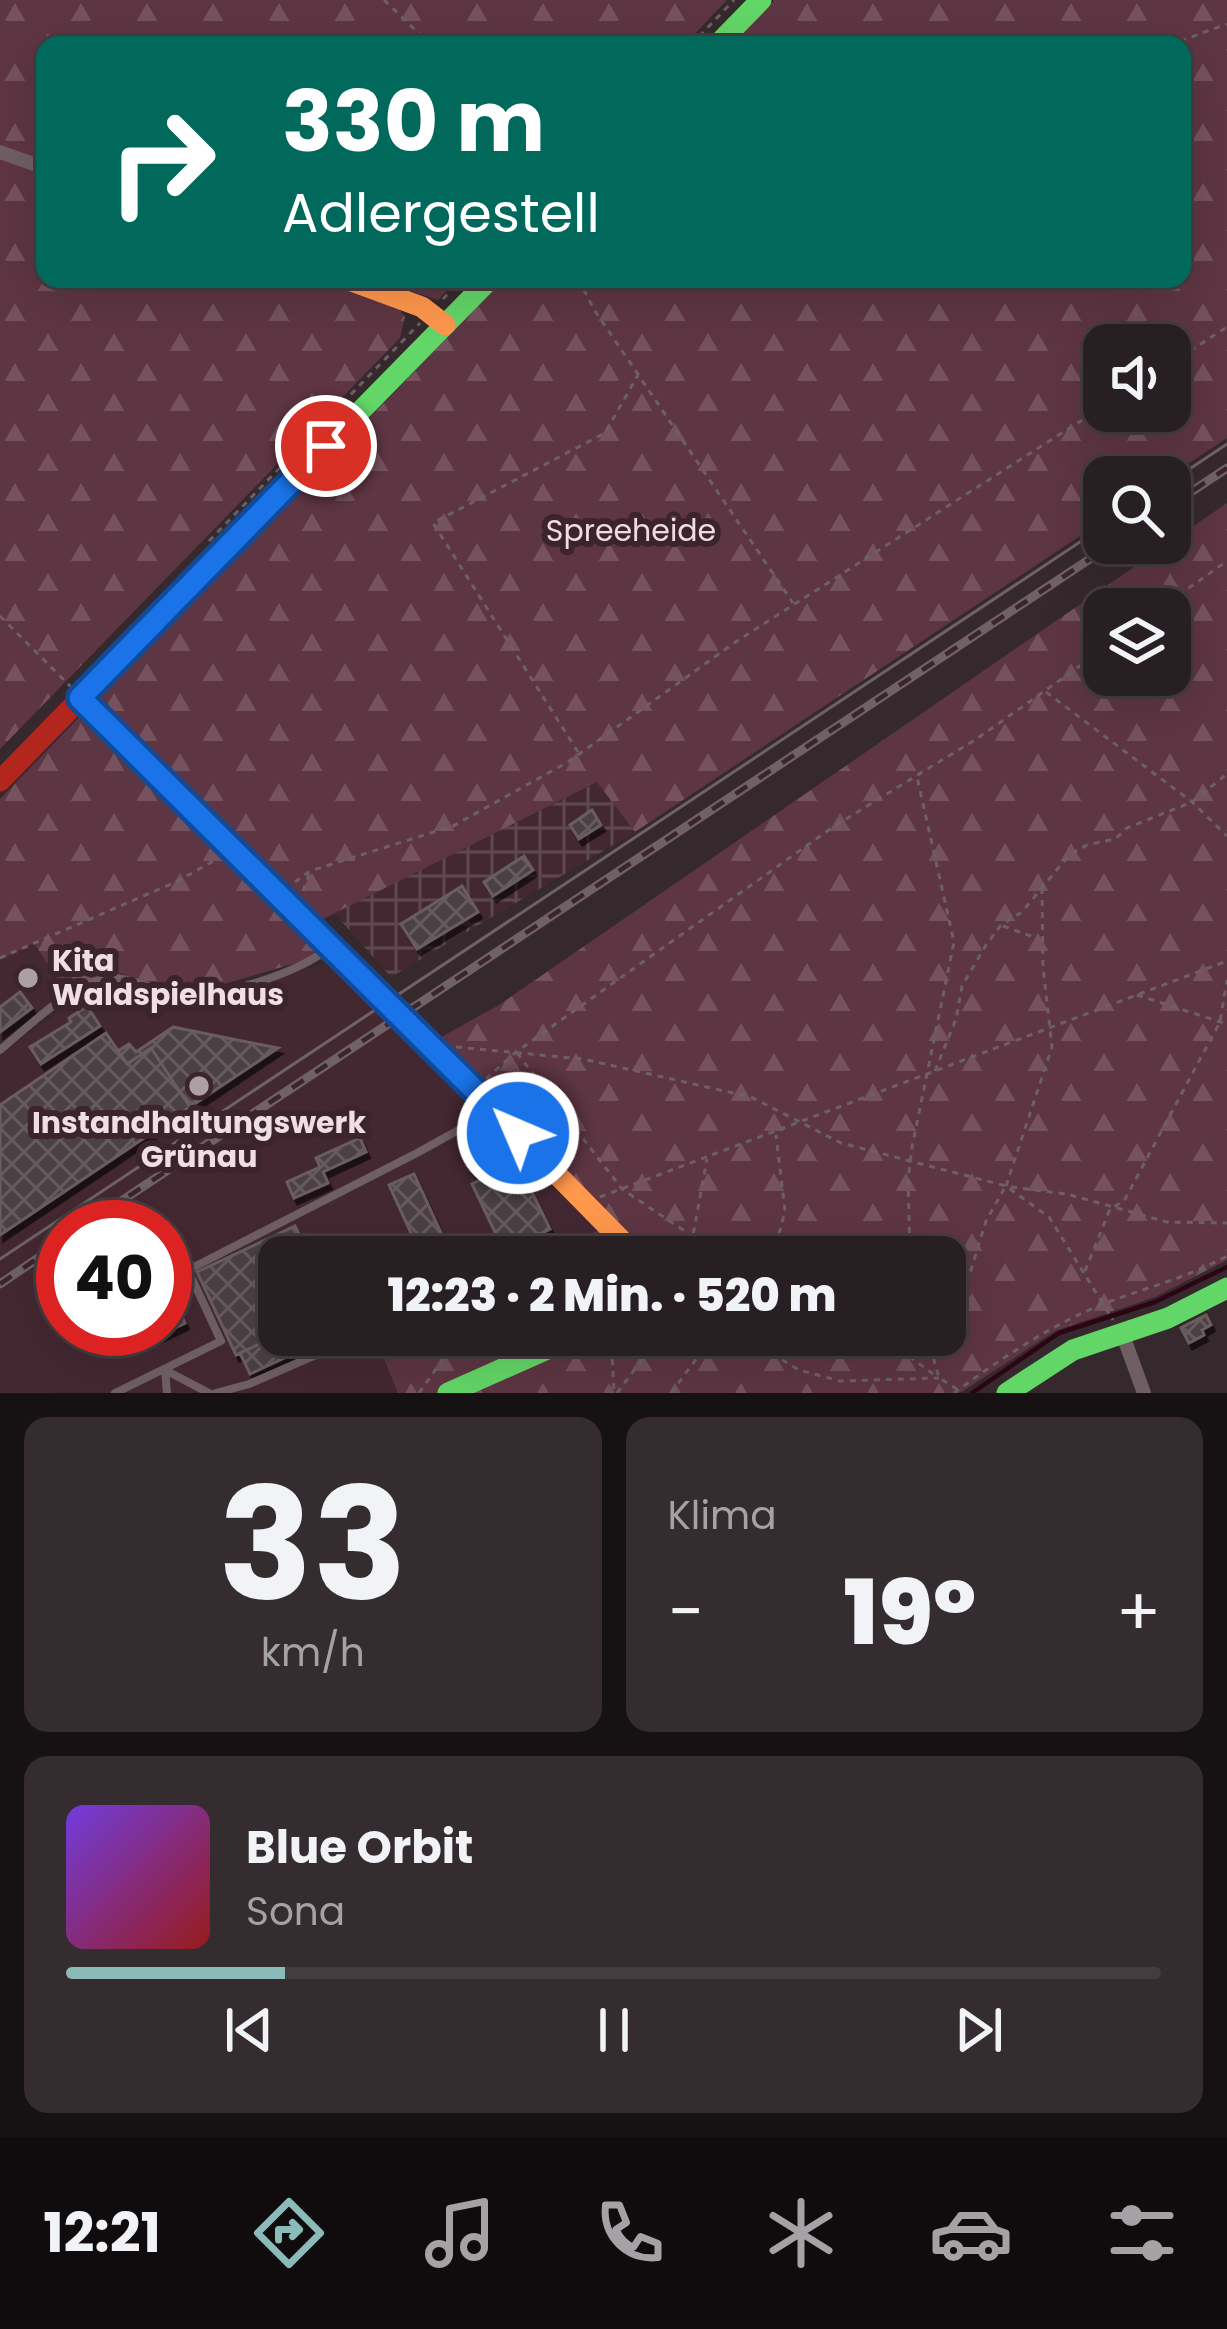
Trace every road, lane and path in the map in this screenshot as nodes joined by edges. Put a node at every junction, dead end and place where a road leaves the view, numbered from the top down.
1 (385, 0) edge
2 (734, 0) edge
3 (761, 0) edge
4 (1227, 24) edge
5 (422, 36) edge
6 (700, 36) edge
7 (726, 36) edge
8 (1191, 37) edge
9 (0, 152) edge
10 (36, 165) edge
11 (366, 288) edge
12 (457, 288) edge
13 (478, 288) edge
14 (584, 288) edge
15 (437, 319) junction
16 (1227, 327) edge
17 (1191, 350) edge
18 (638, 375) junction
19 (1083, 419) edge
20 (199, 552) dead end
21 (1227, 561) edge
22 (1189, 588) edge
23 (794, 605) junction
24 (0, 616) edge
25 (1083, 664) edge
26 (60, 676) dead end
27 (1045, 691) junction
28 (80, 698) junction
29 (579, 754) junction
30 (1227, 774) edge
31 (916, 777) junction
32 (0, 781) edge
33 (1192, 802) junction
34 (1227, 836) edge
35 (234, 849) junction
36 (310, 871) junction
37 (1042, 885) junction
38 (288, 901) junction
39 (1001, 925) junction
40 (1042, 940) junction
41 (331, 946) junction
42 (0, 958) edge
43 (1227, 962) edge
44 (1227, 980) edge
45 (1135, 995) junction
46 (1220, 1022) junction
47 (1227, 1024) edge
48 (1048, 1028) junction
49 (0, 1050) edge
50 (437, 1051) junction
51 (516, 1052) junction
52 (932, 1072) junction
53 (483, 1097) junction
54 (803, 1122) junction
55 (776, 1132) junction
56 (708, 1157) junction
57 (912, 1159) junction
58 (1006, 1186) junction
59 (622, 1189) junction
60 (588, 1204) junction
61 (1110, 1209) junction
62 (1227, 1223) edge
63 (618, 1236) edge
64 (692, 1236) edge
65 (695, 1236) edge
66 (778, 1236) edge
67 (909, 1236) edge
68 (1227, 1256) edge
69 (1084, 1272) junction
70 (966, 1278) edge
71 (1227, 1288) edge
72 (1104, 1303) junction
73 (1110, 1313) dead end
74 (1122, 1333) junction
75 (313, 1356) edge
76 (445, 1356) edge
77 (532, 1356) edge
78 (612, 1356) edge
79 (644, 1356) edge
80 (698, 1356) edge
81 (776, 1356) edge
82 (909, 1356) edge
83 (933, 1356) edge
84 (166, 1370) junction
85 (939, 1378) junction
86 (956, 1391) edge
87 (115, 1393) edge
88 (167, 1393) edge
89 (212, 1393) edge
90 (419, 1393) edge
91 (448, 1393) edge
92 (615, 1393) edge
93 (671, 1393) edge
94 (1007, 1393) edge
95 (1144, 1393) edge

1 - 5 path
2 - 6 path
3 - 7 street
4 - 8 path
9 - 10 street
11 - 15 street
12 - 15 path
13 - 15 street
14 - 18 path
15 - 20 path
15 - 28 street
16 - 17 path
18 - 23 path
18 - 29 path
19 - 23 path
21 - 22 path
23 - 29 path
24 - 26 path
25 - 27 path
27 - 31 path
27 - 33 path
28 - 32 street
28 - 35 street
29 - 36 path
30 - 33 path
31 - 51 path
31 - 52 path
33 - 34 path
33 - 37 path
35 - 38 street
35 - 42 path
36 - 38 path
36 - 38 path
37 - 39 path
37 - 40 path
38 - 41 street
39 - 40 path
39 - 52 path
40 - 48 path
41 - 49 lane
41 - 50 street
43 - 45 path
44 - 46 path
45 - 46 path
45 - 48 path
46 - 47 path
46 - 61 path
48 - 52 path
48 - 58 path
50 - 51 path
50 - 53 street
51 - 53 path
51 - 54 path
51 - 59 path
52 - 54 path
52 - 57 path
53 - 60 street
53 - 84 lane
54 - 55 path
54 - 57 path
55 - 56 path
55 - 66 path
56 - 59 path
56 - 65 path
57 - 58 path
57 - 67 path
58 - 61 path
58 - 69 path
58 - 70 path
59 - 60 path
59 - 64 path
60 - 63 street
61 - 62 path
61 - 69 path
68 - 72 path
69 - 72 path
71 - 74 street
72 - 73 path
72 - 86 path
74 - 94 street
74 - 95 street
75 - 89 lane
76 - 90 path
77 - 91 street
78 - 92 path
79 - 92 path
80 - 93 path
81 - 85 path
82 - 85 path
83 - 85 path
84 - 87 lane
84 - 88 lane
84 - 89 lane
85 - 86 path

